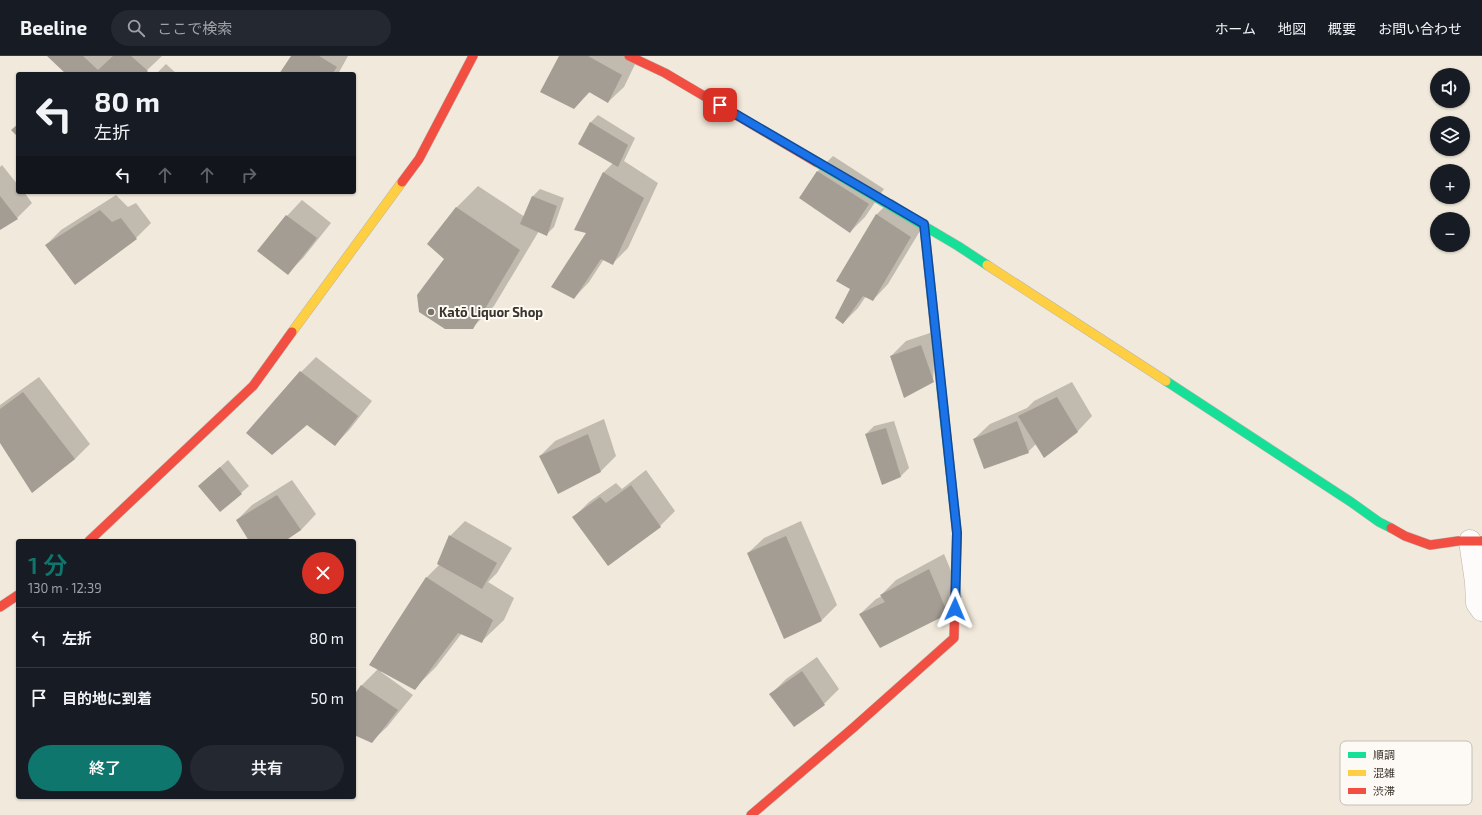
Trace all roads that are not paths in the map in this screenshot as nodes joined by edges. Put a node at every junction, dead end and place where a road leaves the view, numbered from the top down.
1 (473, 56) edge
2 (629, 56) edge
3 (924, 224) junction
4 (90, 539) edge
5 (1476, 541) edge
6 (16, 596) edge
7 (0, 607) edge
8 (1482, 610) edge
9 (751, 815) edge

1 - 4 street
2 - 3 street
3 - 5 street
3 - 9 street
5 - 8 street
6 - 7 street

